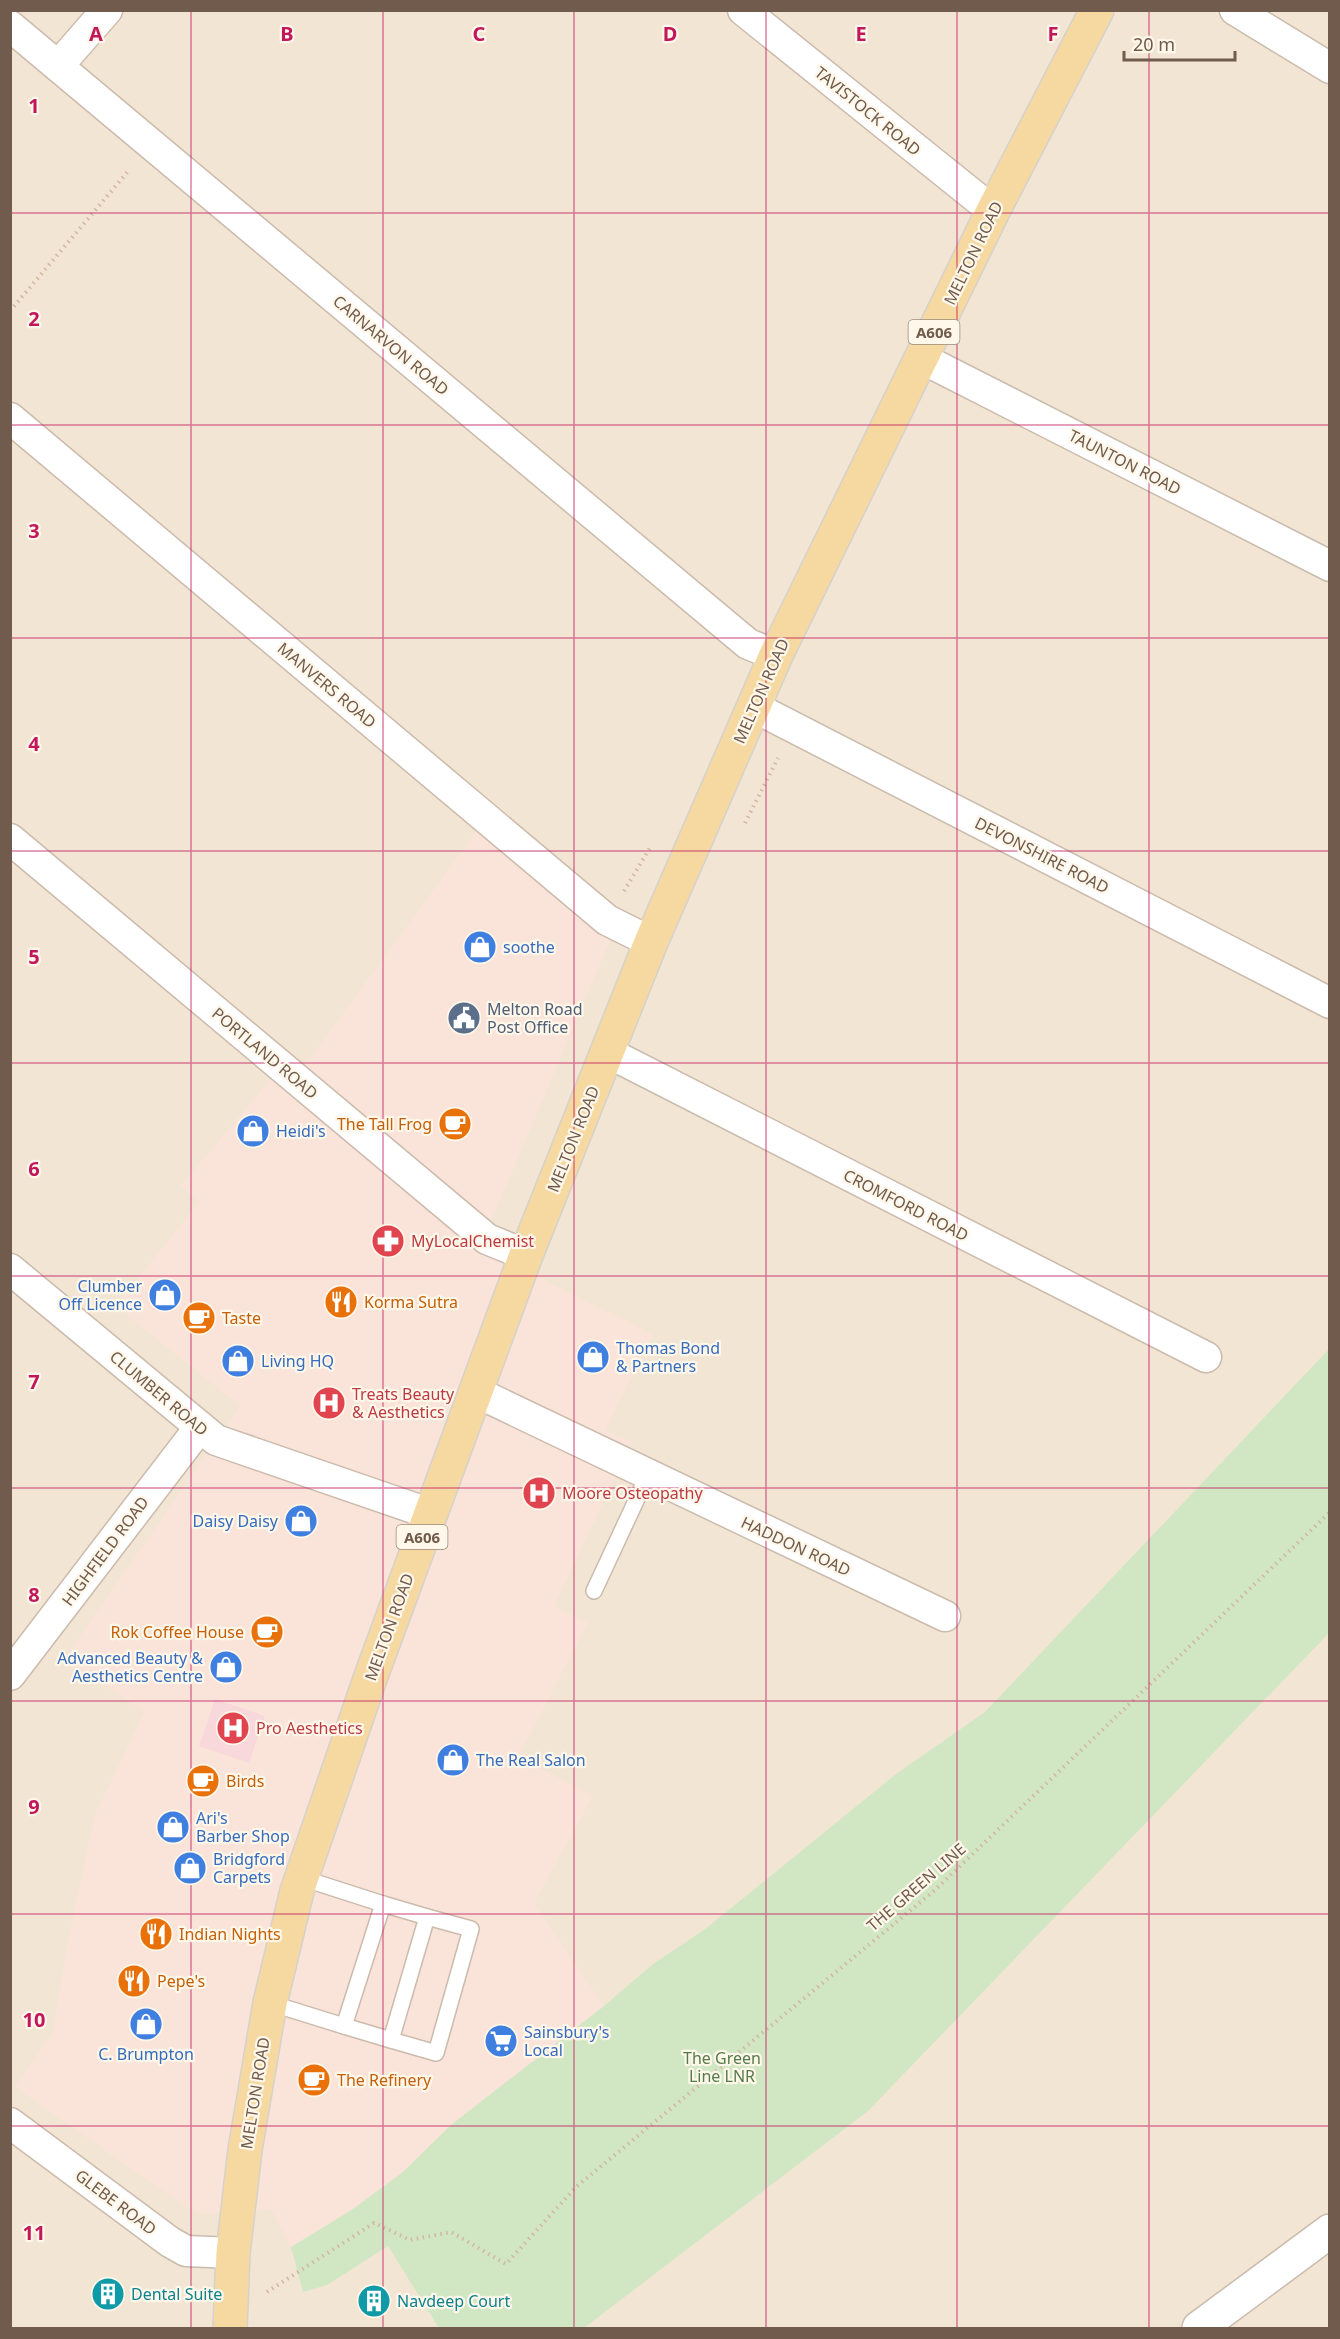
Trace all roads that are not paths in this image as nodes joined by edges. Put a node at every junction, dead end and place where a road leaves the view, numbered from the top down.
1 (107, 10) edge
2 (743, 10) edge
3 (1097, 10) edge
4 (1235, 10) edge
5 (10, 26) edge
6 (58, 66) junction
7 (1329, 68) edge
8 (993, 211) junction
9 (921, 358) junction
10 (10, 418) edge
11 (1329, 566) edge
12 (776, 655) junction
13 (754, 706) junction
14 (10, 839) edge
15 (651, 942) junction
16 (1329, 1003) edge
17 (607, 1052) junction
18 (526, 1255) junction
19 (10, 1269) edge
20 (1206, 1358) dead end
21 (476, 1392) junction
22 (200, 1427) junction
23 (648, 1475) junction
24 (431, 1514) junction
25 (594, 1591) dead end
26 (945, 1616) dead end
27 (10, 1675) edge
28 (302, 1878) junction
29 (383, 1904) junction
30 (427, 1917) junction
31 (270, 2003) junction
32 (344, 2026) junction
33 (391, 2040) junction
34 (10, 2123) edge
35 (1329, 2232) edge
36 (233, 2253) junction
37 (230, 2322) edge
38 (1198, 2328) edge

1 - 6 street
2 - 8 street, TAVISTOCK ROAD
3 - 8 main road, MELTON ROAD / A606
4 - 7 street
5 - 6 street, CARNARVON ROAD
6 - 12 street, CARNARVON ROAD
8 - 9 main road, MELTON ROAD / A606
9 - 11 street, TAUNTON ROAD
9 - 12 main road, MELTON ROAD / A606
10 - 15 street, MANVERS ROAD
12 - 13 main road, MELTON ROAD / A606
13 - 15 main road, MELTON ROAD / A606
13 - 16 street, DEVONSHIRE ROAD
14 - 18 street, PORTLAND ROAD
15 - 17 main road, MELTON ROAD / A606
17 - 18 main road, MELTON ROAD / A606
17 - 20 street, CROMFORD ROAD
18 - 21 main road, MELTON ROAD / A606
19 - 22 street, CLUMBER ROAD
21 - 23 street, HADDON ROAD
21 - 24 main road, MELTON ROAD / A606
22 - 24 street, CLUMBER ROAD
22 - 27 street, HIGHFIELD ROAD
23 - 25 lane
23 - 26 street, HADDON ROAD
24 - 28 main road, MELTON ROAD / A606
28 - 29 lane
28 - 31 main road, MELTON ROAD / A606
29 - 30 lane
29 - 32 lane
30 - 33 lane
30 - 33 lane
31 - 32 lane
31 - 36 main road, MELTON ROAD / A606
32 - 33 lane
34 - 36 street, GLEBE ROAD
35 - 38 street
36 - 37 main road, MELTON ROAD / A606

